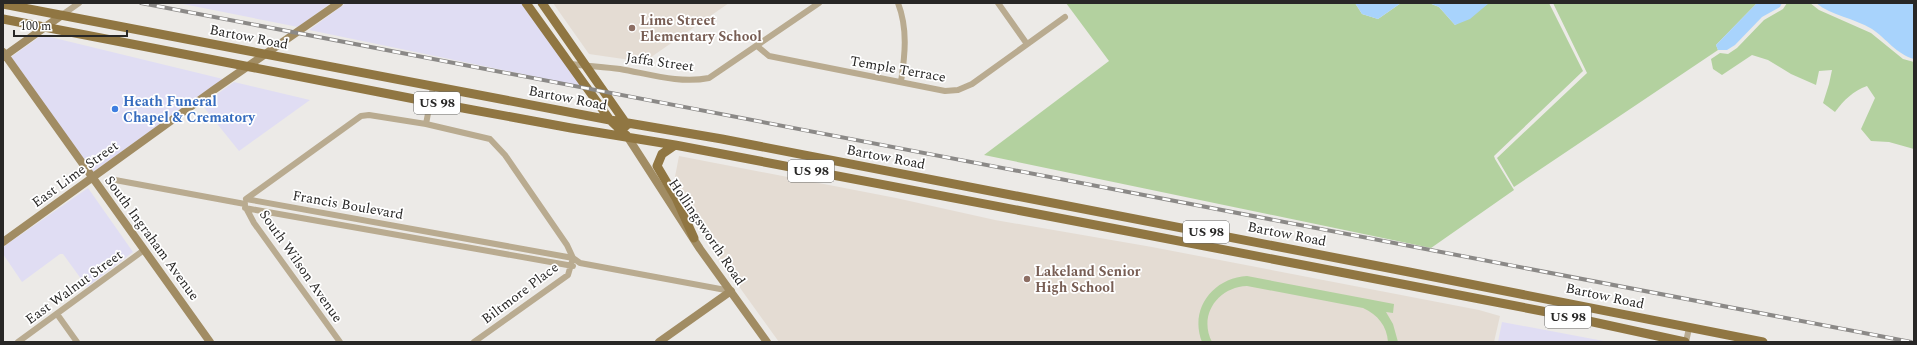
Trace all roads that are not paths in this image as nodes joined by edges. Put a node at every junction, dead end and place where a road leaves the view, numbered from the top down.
1 (80, 3) edge
2 (339, 3) edge
3 (526, 3) edge
4 (542, 3) edge
5 (819, 3) edge
6 (898, 3) edge
7 (998, 3) edge
8 (3, 4) edge
9 (62, 15) junction
10 (1065, 17) dead end
11 (3, 19) edge
12 (45, 26) junction
13 (1027, 44) junction
14 (757, 46) junction
15 (4, 55) edge
16 (265, 55) junction
17 (571, 64) junction
18 (587, 66) junction
19 (248, 67) junction
20 (901, 82) junction
21 (433, 87) junction
22 (430, 102) junction
23 (610, 120) junction
24 (625, 122) junction
25 (426, 124) junction
26 (627, 136) junction
27 (675, 145) junction
28 (93, 178) junction
29 (115, 180) dead end
30 (245, 203) junction
31 (1129, 218) junction
32 (356, 219) junction
33 (355, 228) junction
34 (1127, 231) junction
35 (464, 238) junction
36 (694, 238) junction
37 (3, 242) edge
38 (463, 248) junction
39 (144, 250) junction
40 (573, 258) junction
41 (580, 263) junction
42 (571, 267) junction
43 (731, 291) junction
44 (57, 314) junction
45 (1689, 328) junction
46 (18, 342) edge
47 (77, 342) edge
48 (210, 342) edge
49 (340, 342) edge
50 (474, 342) edge
51 (660, 342) edge
52 (767, 342) edge
53 (1686, 342) edge
54 (1763, 342) edge

1 - 9 street
2 - 16 street, East Lime Street
3 - 17 main road
4 - 18 main road
5 - 14 street, Jaffa Street
6 - 20 street
7 - 13 street
8 - 9 main road, Bartow Road / US 98
9 - 12 street
9 - 16 main road, Bartow Road / US 98
10 - 13 street, Temple Terrace
11 - 12 main road, Bartow Road / US 98
12 - 15 street
12 - 19 main road, Bartow Road / US 98
13 - 20 street, Temple Terrace
14 - 18 street, Jaffa Street
14 - 20 street, Temple Terrace
15 - 28 street, South Ingraham Avenue
16 - 19 street, East Lime Street
16 - 21 main road, Bartow Road / US 98
17 - 18 street, Jaffa Street
17 - 23 main road
18 - 24 main road
19 - 22 main road, Bartow Road / US 98
19 - 28 street, East Lime Street
21 - 22 street
21 - 23 main road, Bartow Road / US 98
22 - 25 street
22 - 26 main road, Bartow Road / US 98
23 - 24 main road, Bartow Road / US 98
23 - 26 main road
24 - 26 main road
24 - 31 main road, Bartow Road / US 98
25 - 30 street
25 - 40 street
26 - 27 main road, Bartow Road / US 98
26 - 36 street, Hollingsworth Road
27 - 34 main road, Bartow Road / US 98
27 - 36 main road
28 - 37 street, East Lime Street
28 - 39 street, South Ingraham Avenue
29 - 30 street, Francis Boulevard
30 - 32 street, Francis Boulevard
30 - 33 street, Francis Boulevard
30 - 49 street, South Wilson Avenue
31 - 34 street
31 - 45 main road, Bartow Road / US 98
32 - 33 street
32 - 35 street, Francis Boulevard
33 - 38 street, Francis Boulevard
34 - 53 main road, Bartow Road / US 98
35 - 38 street
35 - 40 street, Francis Boulevard
36 - 43 street, Hollingsworth Road
38 - 42 street, Francis Boulevard
39 - 44 street, East Walnut Street
39 - 48 street, South Ingraham Avenue
40 - 41 street, Francis Boulevard
40 - 42 street, Biltmore Place
41 - 42 street
41 - 43 street, Francis Boulevard
42 - 50 street, Biltmore Place
43 - 51 street
43 - 52 street, Hollingsworth Road
44 - 46 street, East Walnut Street
44 - 47 street
45 - 53 street
45 - 54 main road, Bartow Road / US 98

